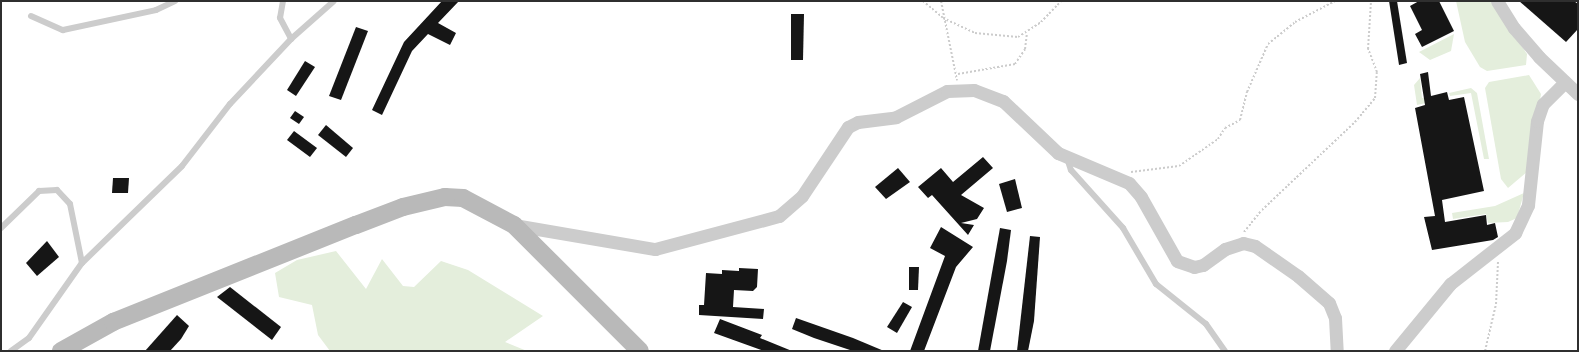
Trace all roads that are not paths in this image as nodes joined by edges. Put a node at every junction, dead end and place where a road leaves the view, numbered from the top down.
1 (175, 1) edge
2 (282, 1) edge
3 (334, 1) edge
4 (1497, 1) edge
5 (30, 16) dead end
6 (291, 39) junction
7 (1565, 82) junction
8 (1578, 94) edge
9 (1067, 158) junction
10 (514, 226) junction
11 (1, 228) edge
12 (82, 262) junction
13 (12, 351) edge
14 (61, 351) edge
15 (640, 351) edge
16 (1225, 351) edge
17 (1337, 351) edge
18 (1395, 351) edge

1 - 5 lane
2 - 6 lane
3 - 6 lane
4 - 7 street
6 - 12 lane
7 - 8 street
7 - 18 street
9 - 10 street
9 - 16 lane
9 - 17 street
10 - 14 street
10 - 15 street
11 - 12 lane
12 - 13 lane

